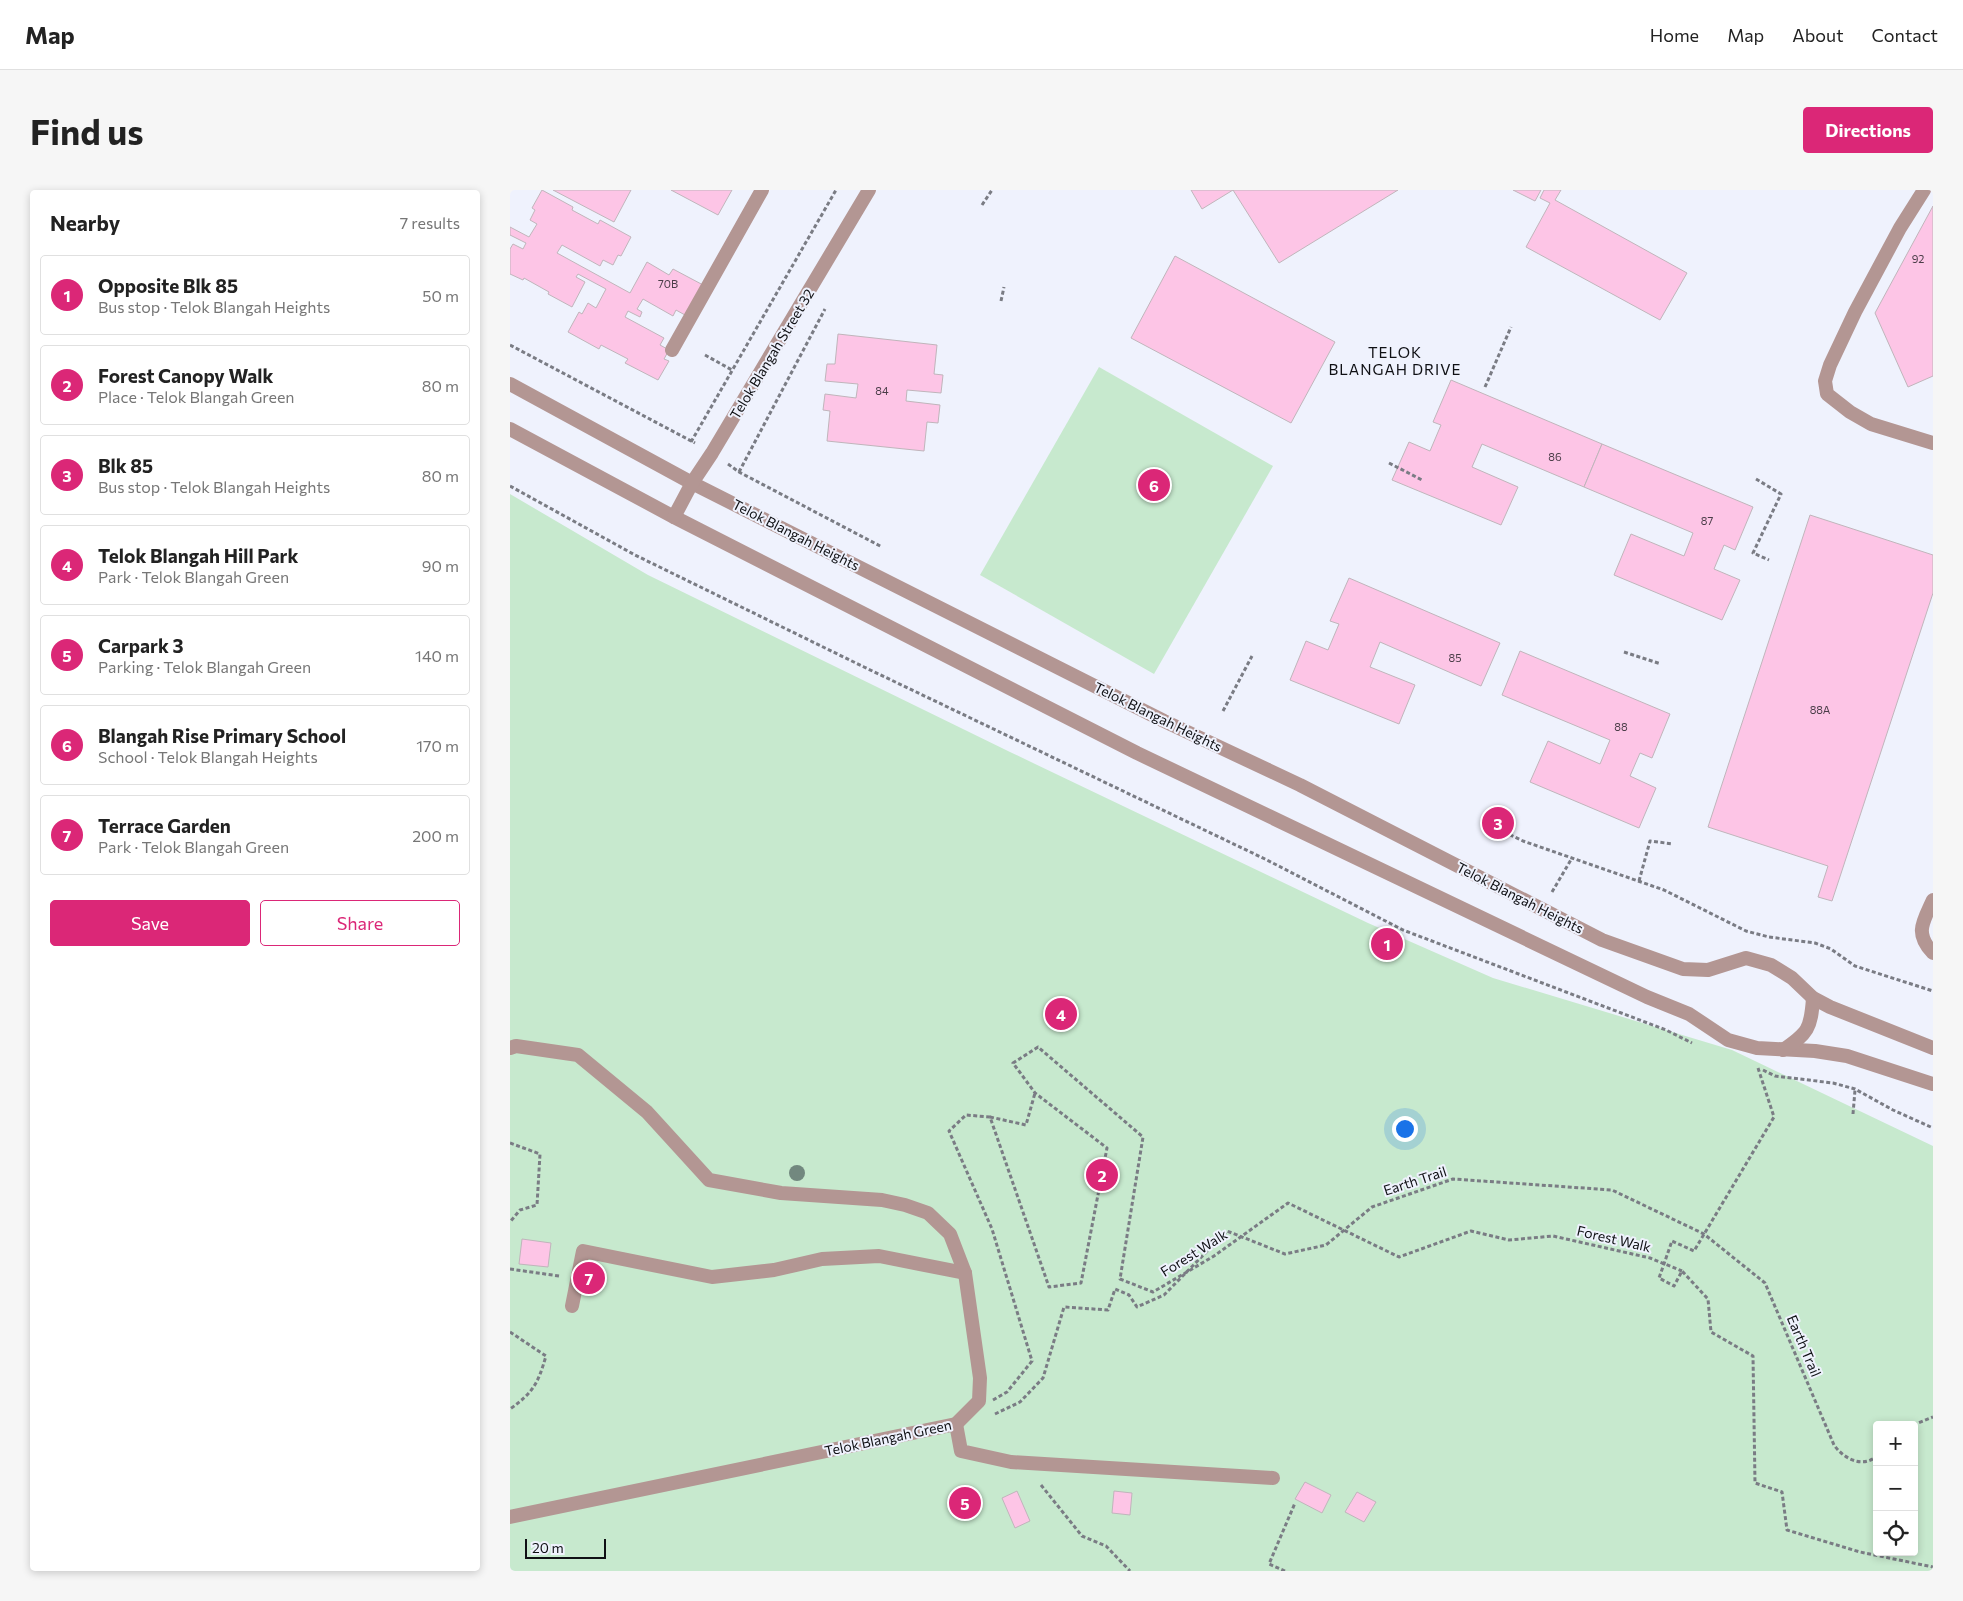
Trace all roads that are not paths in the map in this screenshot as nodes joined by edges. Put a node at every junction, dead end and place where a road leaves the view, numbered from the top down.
1 (762, 190) edge
2 (869, 190) edge
3 (1924, 190) edge
4 (672, 350) dead end
5 (510, 384) edge
6 (510, 429) edge
7 (1933, 443) edge
8 (692, 483) junction
9 (674, 517) junction
10 (1933, 900) edge
11 (1933, 953) edge
12 (1813, 998) junction
13 (510, 1048) edge
14 (1933, 1048) edge
15 (1783, 1050) junction
16 (1933, 1084) edge
17 (965, 1273) junction
18 (572, 1306) dead end
19 (956, 1424) junction
20 (1273, 1478) dead end
21 (510, 1517) edge

1 - 4 street
2 - 8 street, Telok Blangah Street 32
3 - 7 street
5 - 8 street, Telok Blangah Heights
6 - 9 street
8 - 9 street, Telok Blangah Street 32
8 - 12 street, Telok Blangah Heights
9 - 15 street
10 - 11 street
12 - 14 street, Telok Blangah Heights
12 - 15 street
13 - 17 street, Telok Blangah Green
15 - 16 street
17 - 18 street
17 - 19 street, Telok Blangah Green
19 - 20 street
19 - 21 street, Telok Blangah Green

